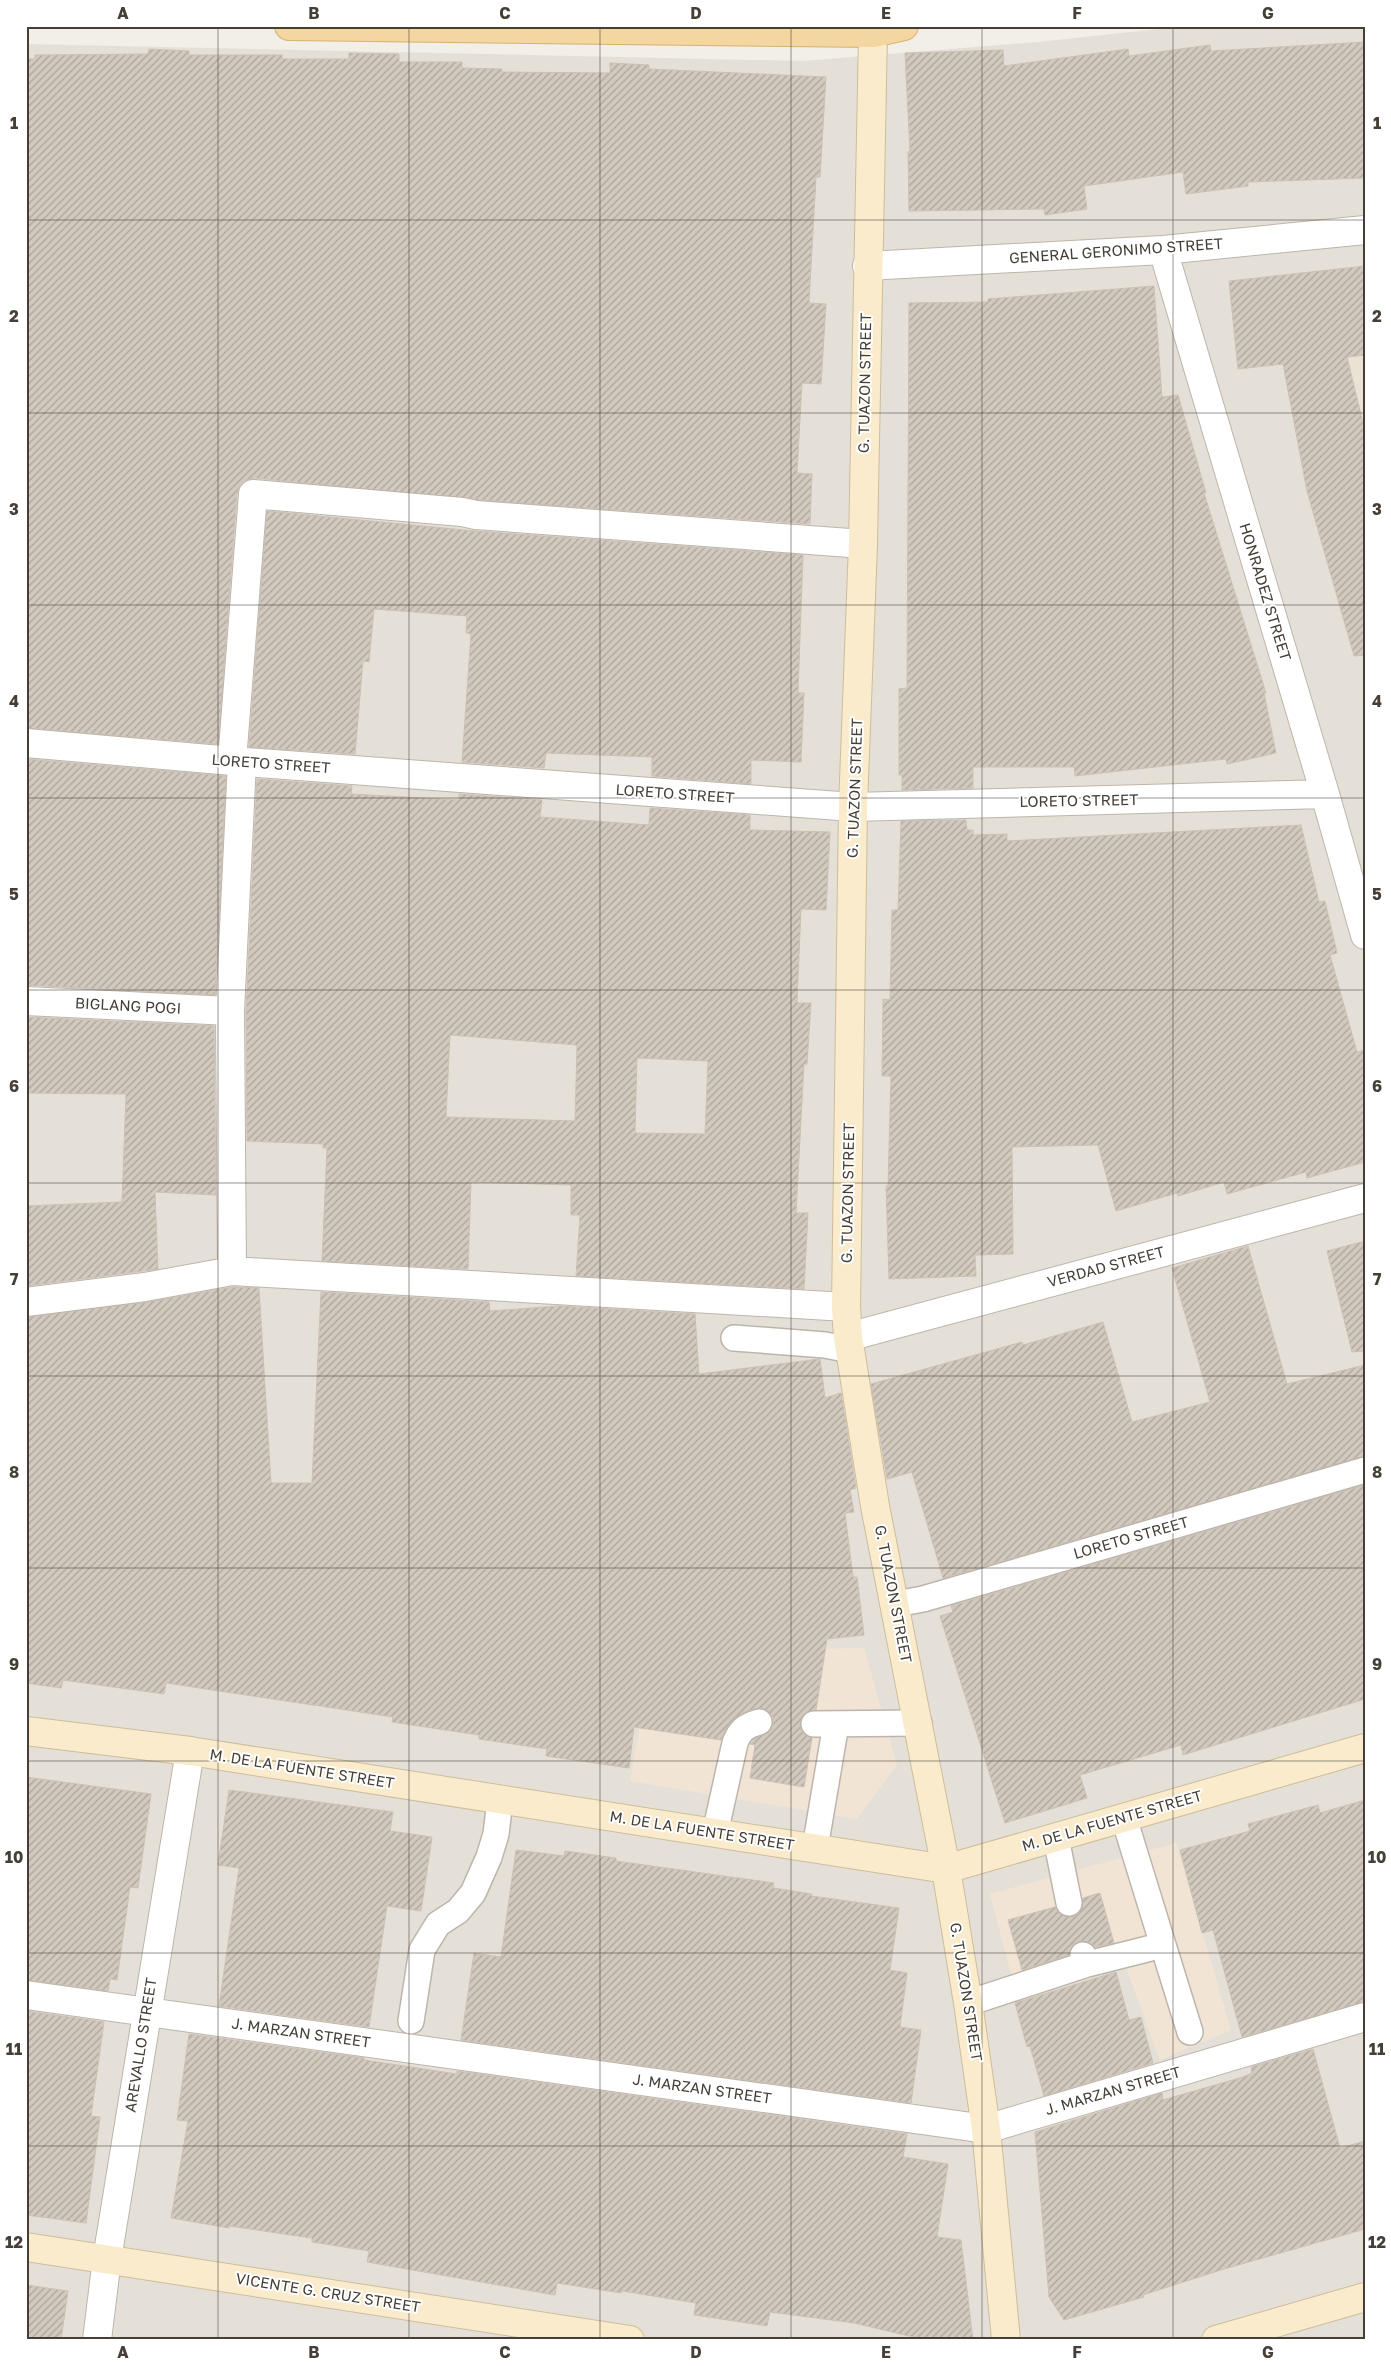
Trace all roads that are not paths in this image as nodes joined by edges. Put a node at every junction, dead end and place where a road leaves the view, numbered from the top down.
1 (289, 26) edge
2 (904, 26) edge
3 (873, 33) junction
4 (1365, 230) edge
5 (1163, 250) junction
6 (867, 266) junction
7 (863, 544) junction
8 (26, 743) edge
9 (237, 762) junction
10 (1325, 794) junction
11 (853, 806) junction
12 (1363, 922) edge
13 (26, 1001) edge
14 (230, 1011) junction
15 (1365, 1198) edge
16 (232, 1271) junction
17 (26, 1302) edge
18 (846, 1308) junction
19 (734, 1338) dead end
20 (849, 1343) junction
21 (1365, 1470) edge
22 (896, 1604) junction
23 (759, 1722) dead end
24 (919, 1722) junction
25 (26, 1731) edge
26 (1365, 1748) edge
27 (190, 1751) junction
28 (500, 1800) junction
29 (1124, 1818) junction
30 (715, 1833) junction
31 (1056, 1838) junction
32 (815, 1848) junction
33 (946, 1868) junction
34 (1069, 1903) dead end
35 (1163, 1945) junction
36 (26, 1995) edge
37 (968, 2003) junction
38 (146, 2012) junction
39 (1365, 2018) edge
40 (412, 2021) dead end
41 (1190, 2032) dead end
42 (986, 2129) junction
43 (26, 2247) edge
44 (107, 2259) junction
45 (1365, 2297) edge
46 (97, 2340) edge
47 (630, 2340) edge
48 (1006, 2340) edge
49 (1216, 2340) edge

1 - 3 main road
2 - 3 main road
3 - 6 street, G. TUAZON STREET
4 - 5 street, GENERAL GERONIMO STREET
5 - 6 street, GENERAL GERONIMO STREET
5 - 10 street, HONRADEZ STREET
6 - 7 street, G. TUAZON STREET
7 - 9 street
7 - 11 street, G. TUAZON STREET
8 - 9 street, LORETO STREET
9 - 11 street, LORETO STREET
9 - 14 street
10 - 11 street, LORETO STREET
10 - 12 street, HONRADEZ STREET
11 - 18 street, G. TUAZON STREET
13 - 14 street, BIGLANG POGI
14 - 16 street
15 - 20 street, VERDAD STREET
16 - 17 street
16 - 18 street
18 - 20 street, G. TUAZON STREET
19 - 20 lane
20 - 22 street, G. TUAZON STREET
21 - 22 lane, LORETO STREET
22 - 24 street, G. TUAZON STREET
23 - 30 lane
24 - 32 lane
24 - 33 street, G. TUAZON STREET
25 - 27 street, M. DE LA FUENTE STREET
26 - 29 street, M. DE LA FUENTE STREET
27 - 28 street, M. DE LA FUENTE STREET
27 - 38 street, AREVALLO STREET
28 - 30 street, M. DE LA FUENTE STREET
28 - 40 lane
29 - 31 street, M. DE LA FUENTE STREET
29 - 35 lane
30 - 32 street, M. DE LA FUENTE STREET
31 - 33 street, M. DE LA FUENTE STREET
31 - 34 lane
32 - 33 street, M. DE LA FUENTE STREET
33 - 37 street, G. TUAZON STREET
35 - 37 lane
35 - 41 lane
36 - 38 street, J. MARZAN STREET
37 - 42 street, G. TUAZON STREET
38 - 42 street, J. MARZAN STREET
38 - 44 street, AREVALLO STREET
39 - 42 street, J. MARZAN STREET
42 - 48 street, G. TUAZON STREET
43 - 44 street, VICENTE G. CRUZ STREET
44 - 46 street, AREVALLO STREET
44 - 47 street, VICENTE G. CRUZ STREET
45 - 49 street

